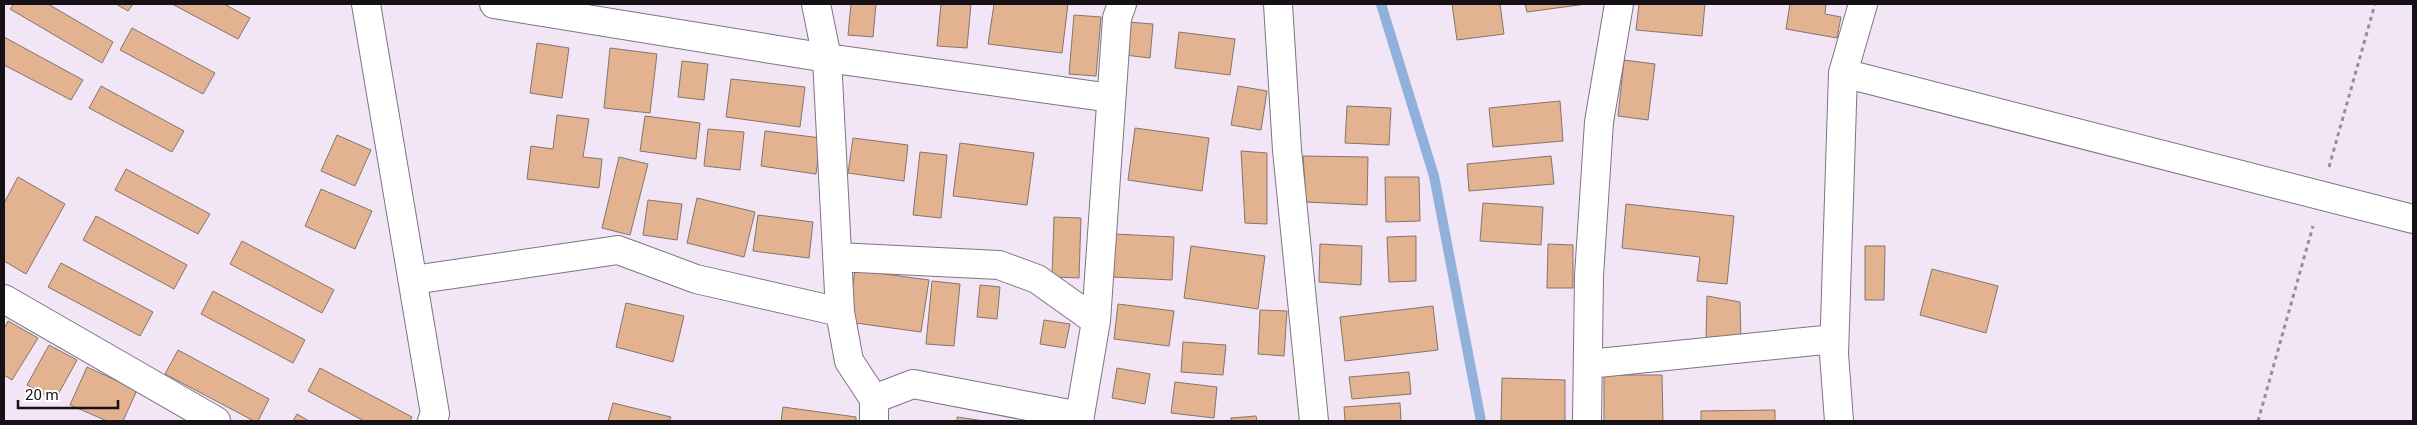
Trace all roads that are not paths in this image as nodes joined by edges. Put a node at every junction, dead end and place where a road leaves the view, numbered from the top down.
1 (366, 4) edge
2 (494, 4) edge
3 (816, 4) edge
4 (1122, 4) edge
5 (1278, 4) edge
6 (1619, 4) edge
7 (1863, 4) edge
8 (569, 10) edge
9 (827, 58) junction
10 (1843, 73) junction
11 (1112, 98) junction
12 (2413, 219) edge
13 (837, 256) junction
14 (412, 280) junction
15 (4, 299) edge
16 (840, 312) junction
17 (1096, 321) junction
18 (1834, 339) junction
19 (1588, 364) junction
20 (874, 410) edge
21 (1080, 419) edge
22 (216, 421) edge
23 (432, 421) edge
24 (1314, 421) edge
25 (1587, 421) edge
26 (1839, 421) edge

1 - 14 street
2 - 8 street
3 - 9 street
4 - 11 street
5 - 24 street
6 - 19 street
7 - 10 street
8 - 9 street
9 - 11 street
9 - 13 street
10 - 12 street
10 - 18 street
11 - 17 street
13 - 16 street
13 - 17 street
14 - 16 street
14 - 23 street
15 - 22 street
16 - 20 street
17 - 21 street
18 - 19 street
18 - 26 street
19 - 25 street
20 - 21 street

